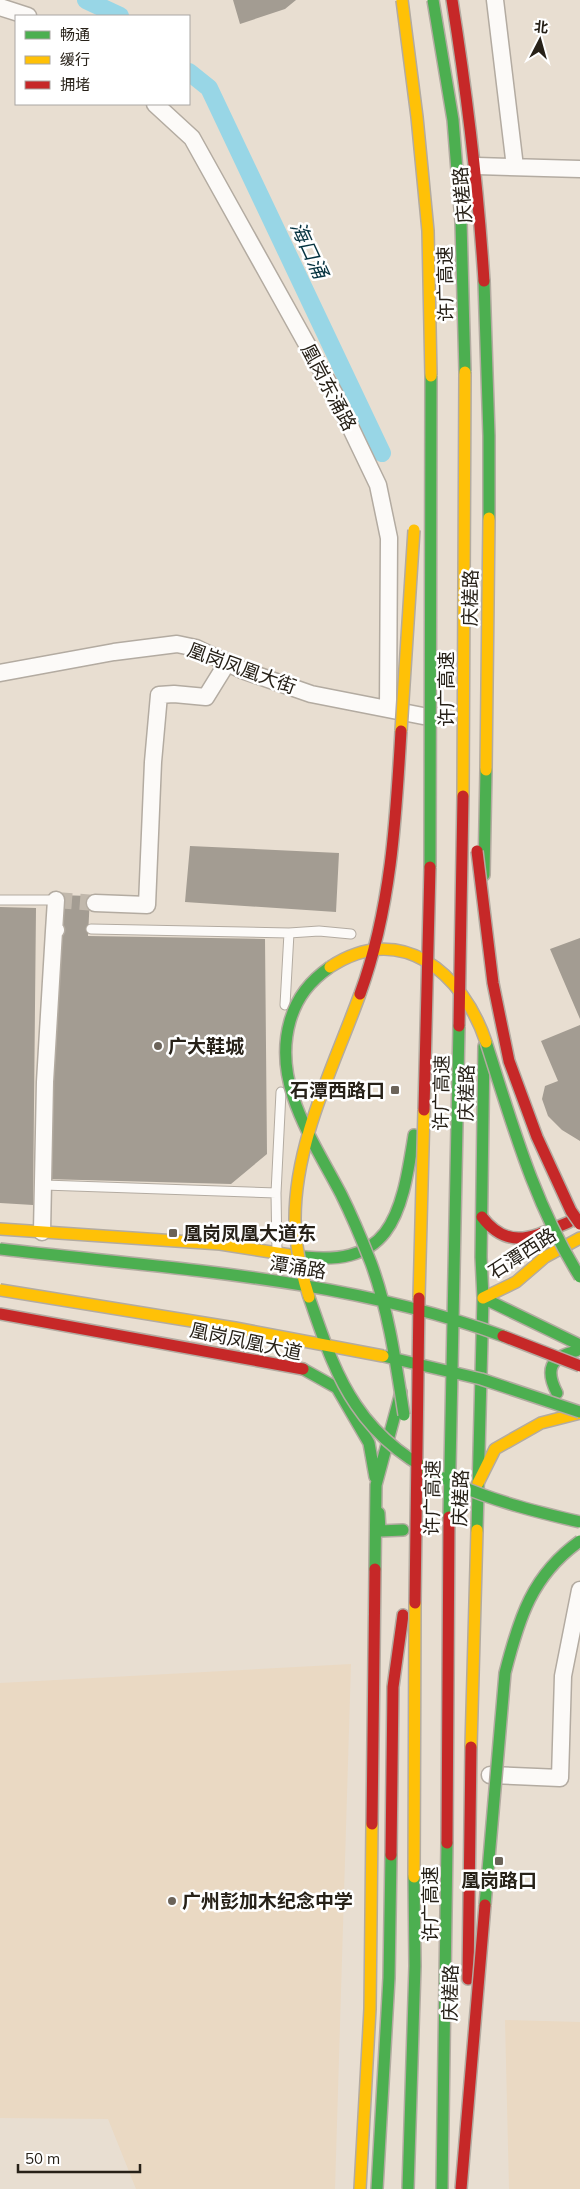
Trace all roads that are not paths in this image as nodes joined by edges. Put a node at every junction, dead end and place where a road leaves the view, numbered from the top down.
1 (390, 0) edge
2 (402, 0) edge
3 (433, 0) edge
4 (452, 0) edge
5 (495, 0) edge
6 (0, 8) edge
7 (24, 15) edge
8 (156, 105) edge
9 (476, 166) junction
10 (515, 167) junction
11 (580, 169) edge
12 (430, 306) junction
13 (419, 464) dead end
14 (415, 522) dead end
15 (227, 663) junction
16 (0, 673) edge
17 (463, 691) junction
18 (388, 710) junction
19 (424, 716) junction
20 (0, 900) edge
21 (56, 900) joint
22 (95, 903) tunnel mouth
23 (91, 929) dead end
24 (289, 933) junction
25 (351, 934) dead end
26 (415, 1126) junction
27 (44, 1185) junction
28 (276, 1193) junction
29 (482, 1217) junction
30 (580, 1218) edge
31 (580, 1224) edge
32 (0, 1229) edge
33 (42, 1232) junction
34 (580, 1238) edge
35 (0, 1249) edge
36 (277, 1252) junction
37 (580, 1277) edge
38 (0, 1290) edge
39 (483, 1298) junction
40 (0, 1314) edge
41 (580, 1345) edge
42 (580, 1351) edge
43 (580, 1366) edge
44 (481, 1372) junction
45 (406, 1376) junction
46 (557, 1393) junction
47 (580, 1403) edge
48 (580, 1413) edge
49 (404, 1468) dead end
50 (478, 1483) junction
51 (376, 1485) junction
52 (403, 1514) dead end
53 (580, 1522) edge
54 (580, 1541) edge
55 (580, 1590) edge
56 (403, 1596) dead end
57 (403, 1615) junction
58 (414, 1656) junction
59 (470, 1774) junction
60 (402, 1909) dead end
61 (396, 2157) dead end
62 (465, 2170) junction
63 (425, 2186) edge
64 (360, 2189) edge
65 (377, 2189) edge
66 (463, 2189) edge

1 - 19 main road
2 - 12 main road, 许广高速, bridge
3 - 17 main road, 许广高速, bridge
4 - 9 main road, 庆槎路
5 - 10 street
6 - 7 street
8 - 18 street, 凰岗东涌路
9 - 10 street
9 - 29 main road, 庆槎路
10 - 11 street
12 - 13 main road, bridge
12 - 58 main road, 许广高速, bridge
14 - 53 main road, bridge
15 - 16 street, 凰岗凤凰大街
15 - 18 street, 凰岗凤凰大街
15 - 22 street
17 - 31 main road, bridge
17 - 63 main road, 许广高速, bridge
18 - 19 street, 凰岗凤凰大街
19 - 26 main road
20 - 21 lane
21 - 27 street
23 - 24 lane
24 - 25 lane
24 - 28 lane
26 - 36 main road
26 - 45 main road
27 - 28 lane
27 - 33 street
28 - 36 lane
29 - 30 main road, 石潭西路
29 - 39 main road, 庆槎路
32 - 33 main road
33 - 36 main road
34 - 39 main road, 石潭西路
35 - 43 main road, 潭涌路, bridge
37 - 58 main road, bridge
38 - 48 main road, bridge
39 - 41 main road
39 - 44 main road, 庆槎路
40 - 51 main road, 凰岗凤凰大道
42 - 46 main road
44 - 46 main road
44 - 50 main road, 庆槎路
45 - 49 main road
45 - 51 main road
46 - 47 main road
48 - 50 main road
50 - 59 main road, 庆槎路
51 - 52 main road, 凰岗凤凰大道
51 - 64 main road
54 - 66 main road, bridge
55 - 59 street
56 - 57 main road
57 - 60 main road
57 - 65 main road
58 - 63 main road, 许广高速, bridge
59 - 62 main road, 庆槎路
61 - 63 street
62 - 63 street
62 - 66 main road, 庆槎路

